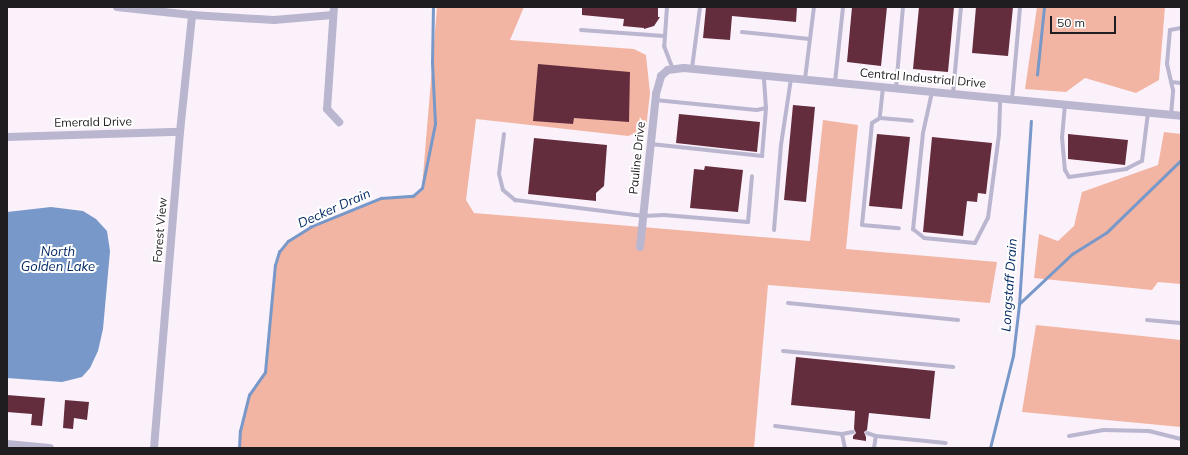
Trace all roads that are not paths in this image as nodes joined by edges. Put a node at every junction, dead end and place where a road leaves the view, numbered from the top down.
1 (118, 7) edge
2 (667, 7) edge
3 (700, 7) edge
4 (814, 7) edge
5 (843, 7) edge
6 (903, 7) edge
7 (961, 7) edge
8 (1020, 7) edge
9 (334, 11) edge
10 (192, 14) junction
11 (1181, 28) edge
12 (581, 30) dead end
13 (742, 32) dead end
14 (664, 36) junction
15 (810, 39) junction
16 (673, 69) junction
17 (692, 69) junction
18 (664, 72) joint
19 (764, 76) junction
20 (791, 78) junction
21 (805, 79) junction
22 (835, 82) junction
23 (1171, 82) junction
24 (1181, 83) edge
25 (883, 87) junction
26 (896, 88) junction
27 (932, 91) junction
28 (954, 93) junction
29 (1000, 98) junction
30 (1012, 98) junction
31 (655, 100) junction
32 (1066, 104) junction
33 (766, 108) junction
34 (1148, 112) junction
35 (1171, 115) junction
36 (1181, 116) edge
37 (880, 118) junction
38 (912, 121) dead end
39 (338, 122) dead end
40 (180, 132) junction
41 (504, 134) dead end
42 (7, 137) edge
43 (651, 144) junction
44 (752, 176) dead end
45 (643, 216) junction
46 (899, 228) dead end
47 (774, 230) dead end
48 (640, 247) dead end
49 (788, 303) dead end
50 (958, 320) dead end
51 (1148, 320) dead end
52 (1181, 323) edge
53 (783, 350) dead end
54 (953, 367) dead end
55 (775, 426) dead end
56 (853, 432) dead end
57 (867, 433) dead end
58 (842, 434) junction
59 (876, 436) junction
60 (1069, 436) dead end
61 (1181, 439) edge
62 (946, 442) dead end
63 (7, 444) edge
64 (50, 448) edge
65 (154, 448) edge
66 (845, 448) edge
67 (874, 448) edge

1 - 10 street
2 - 14 lane
3 - 17 lane
4 - 15 lane
5 - 22 lane
6 - 26 lane
7 - 28 lane
8 - 30 lane
9 - 10 street
9 - 39 street
10 - 40 street, Forest View
11 - 23 lane
12 - 14 lane
13 - 15 lane
14 - 16 lane
15 - 21 lane
16 - 17 street, Central Industrial Drive
16 - 18 street, Central Industrial Drive
17 - 19 street, Central Industrial Drive
18 - 31 street, Pauline Drive
19 - 20 street, Central Industrial Drive
19 - 33 lane
20 - 21 street, Central Industrial Drive
20 - 47 lane
21 - 22 street, Central Industrial Drive
22 - 25 street, Central Industrial Drive
23 - 24 lane
23 - 35 lane
25 - 26 street, Central Industrial Drive
25 - 37 lane
26 - 27 street, Central Industrial Drive
27 - 28 street, Central Industrial Drive
27 - 29 lane
28 - 29 street, Central Industrial Drive
29 - 30 street, Central Industrial Drive
30 - 32 street, Central Industrial Drive
31 - 33 lane
31 - 43 street, Pauline Drive
32 - 34 street, Central Industrial Drive
32 - 34 lane
33 - 43 lane
34 - 35 street, Central Industrial Drive
35 - 36 street, Central Industrial Drive
37 - 38 lane
37 - 46 lane
40 - 42 street, Emerald Drive
40 - 65 street, Forest View
41 - 45 lane
43 - 45 street, Pauline Drive
44 - 45 lane
45 - 48 street, Pauline Drive
49 - 50 lane
51 - 52 lane
53 - 54 lane
55 - 58 lane
56 - 58 lane
57 - 59 lane
58 - 66 lane
59 - 62 lane
59 - 67 lane
60 - 61 lane
63 - 64 street

